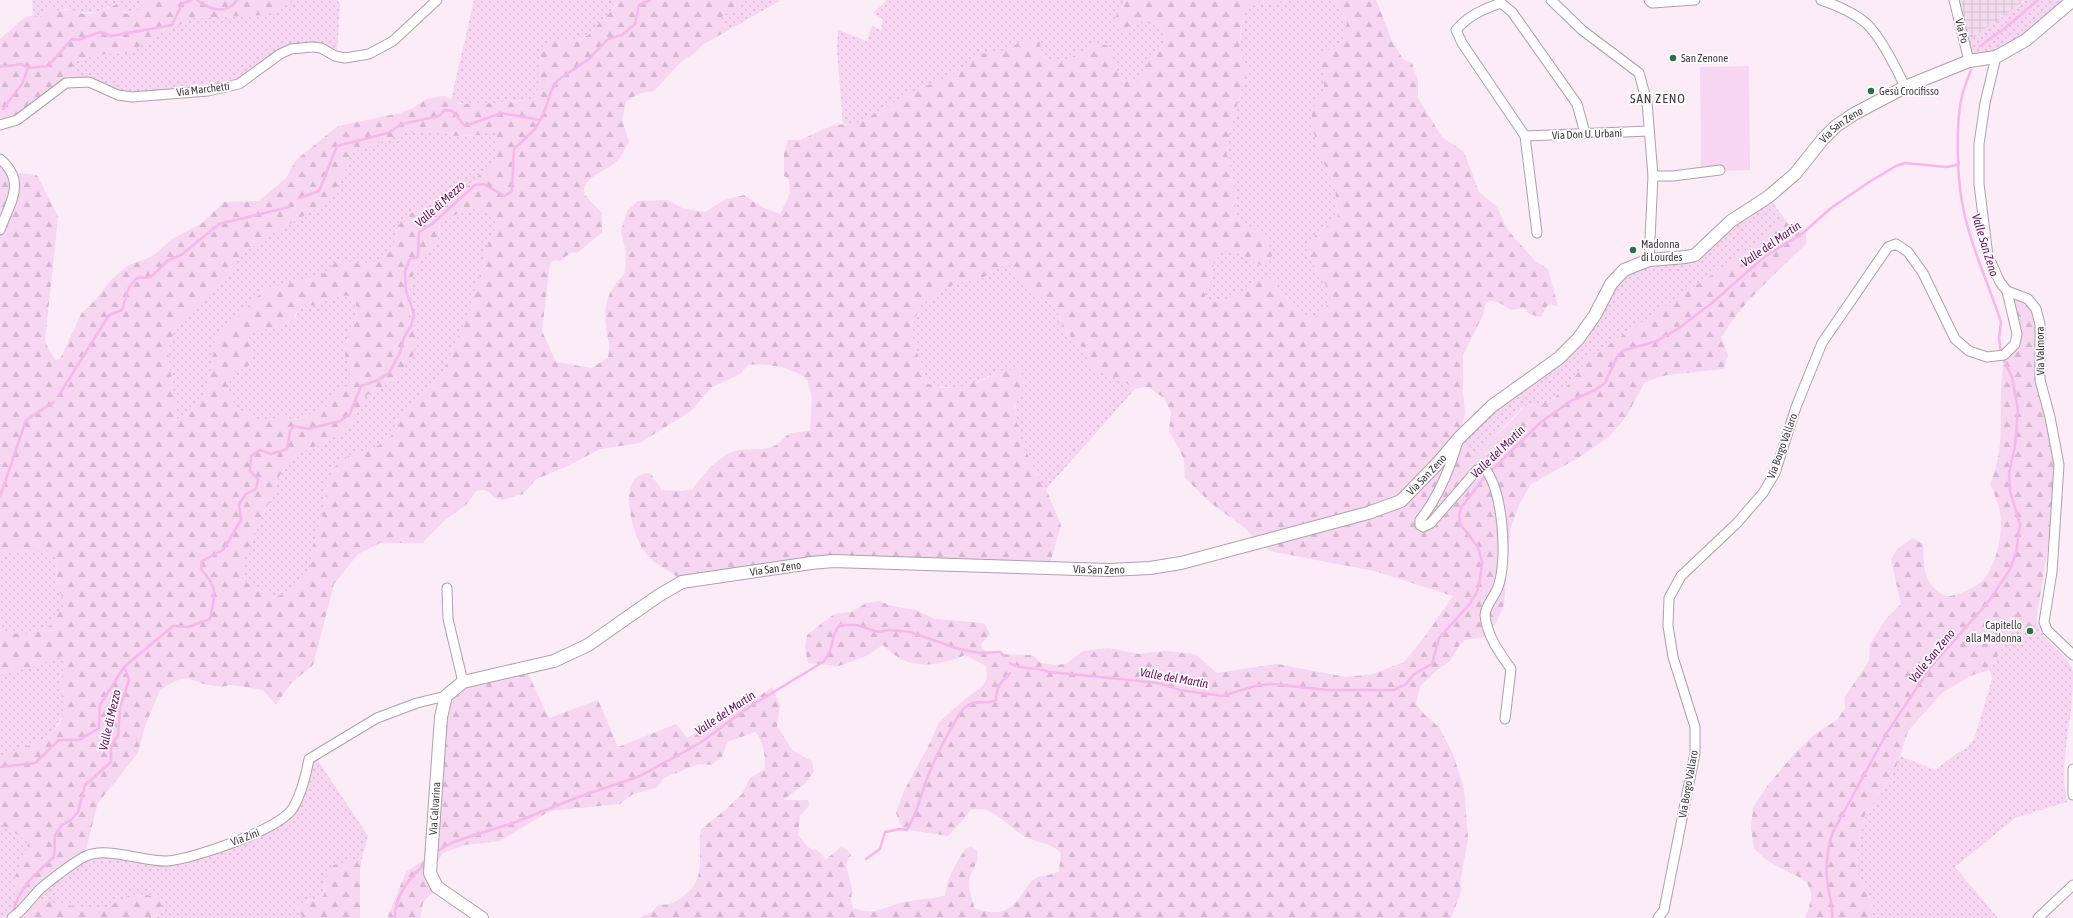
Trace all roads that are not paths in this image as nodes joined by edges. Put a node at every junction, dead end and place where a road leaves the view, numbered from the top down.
1 (437, 0) edge
2 (1551, 0) edge
3 (1649, 0) edge
4 (1695, 0) edge
5 (1822, 0) edge
6 (1954, 0) edge
7 (2073, 0) edge
8 (1996, 57) junction
9 (1969, 61) junction
10 (1906, 87) junction
11 (0, 125) edge
12 (1649, 131) junction
13 (1586, 134) junction
14 (1525, 136) junction
15 (0, 159) edge
16 (1720, 170) dead end
17 (1653, 176) junction
18 (0, 230) edge
19 (1537, 233) dead end
20 (1649, 260) junction
21 (2007, 291) junction
22 (1458, 438) junction
23 (446, 588) dead end
24 (2073, 655) edge
25 (463, 682) junction
26 (446, 696) junction
27 (1505, 719) dead end
28 (2073, 768) edge
29 (2073, 795) edge
30 (2073, 885) edge
31 (12, 918) edge
32 (482, 918) edge
33 (1658, 918) edge
34 (2038, 918) edge

1 - 11 street, Via Marchetti
2 - 12 street
3 - 4 street
5 - 10 street
6 - 9 street, Via Po
7 - 8 street, Via San Zeno
8 - 9 street, Via San Zeno
8 - 21 street
9 - 10 street, Via San Zeno
10 - 20 street, Via San Zeno
12 - 13 street, Via Don U. Urbani
12 - 17 street
13 - 14 street, Via Don U. Urbani
13 - 14 street
14 - 19 street
15 - 18 street
16 - 17 street
17 - 20 street
20 - 22 street, Via San Zeno
21 - 24 street, Via Valmora
21 - 33 street, Via Borgo Vallaro
22 - 25 street, Via San Zeno
22 - 27 street
23 - 25 street
25 - 26 street
26 - 31 street, Via Zini
26 - 32 street, Via Calvarina
28 - 29 street
30 - 34 street

